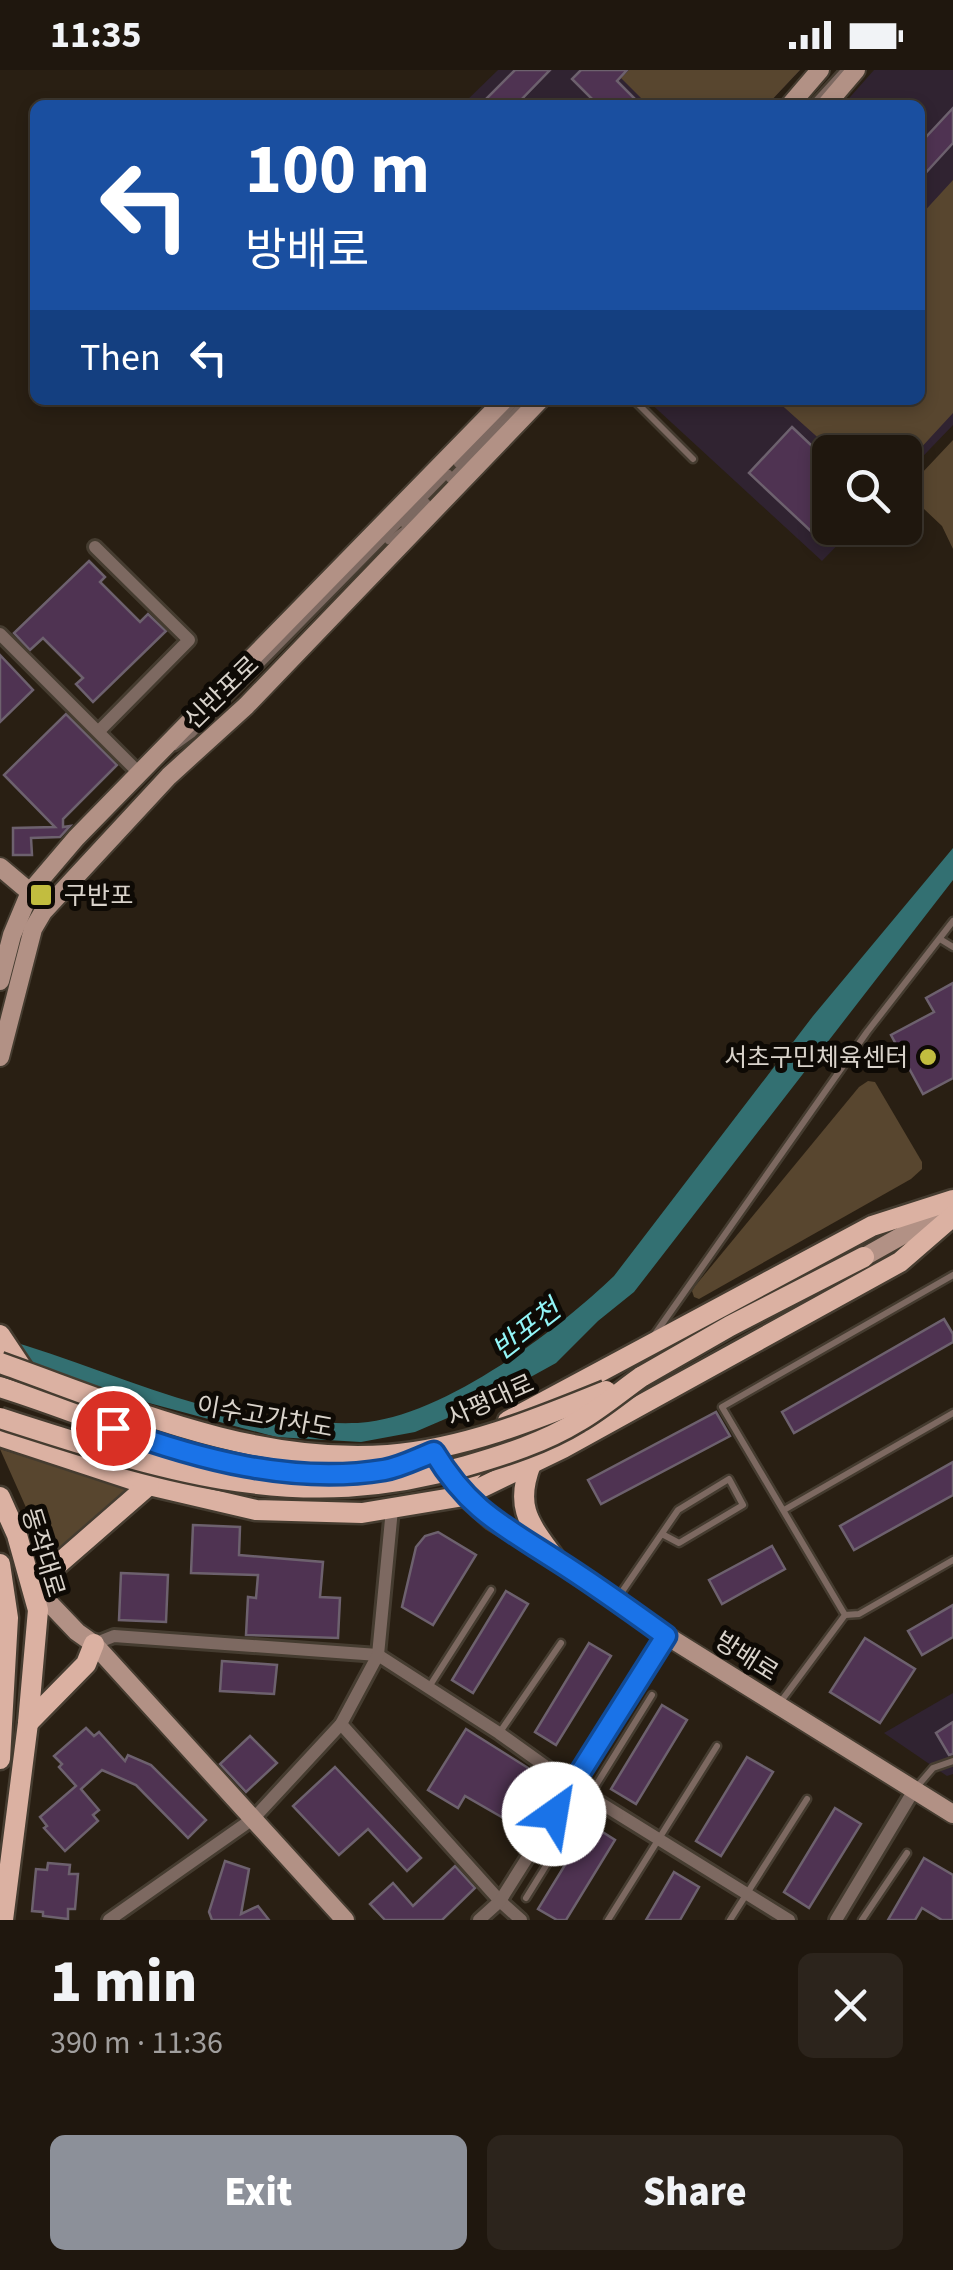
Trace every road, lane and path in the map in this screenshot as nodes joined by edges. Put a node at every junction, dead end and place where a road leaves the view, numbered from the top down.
1 (820, 70) edge
2 (830, 70) edge
3 (844, 70) edge
4 (856, 70) edge
5 (794, 100) edge
6 (803, 100) edge
7 (817, 100) edge
8 (830, 100) edge
9 (499, 405) edge
10 (517, 405) edge
11 (517, 405) edge
12 (535, 405) edge
13 (639, 405) edge
14 (693, 459) dead end
15 (449, 472) junction
16 (402, 506) junction
17 (431, 511) junction
18 (396, 534) junction
19 (95, 546) dead end
20 (0, 634) edge
21 (99, 731) junction
22 (143, 772) junction
23 (169, 776) junction
24 (0, 867) edge
25 (30, 892) junction
26 (48, 906) junction
27 (953, 921) edge
28 (940, 939) junction
29 (953, 947) edge
30 (0, 981) edge
31 (0, 1057) edge
32 (953, 1204) edge
33 (953, 1216) edge
34 (864, 1257) joint
35 (953, 1275) edge
36 (0, 1335) edge
37 (646, 1347) junction
38 (10, 1364) edge
39 (640, 1377) junction
40 (0, 1386) edge
41 (562, 1394) junction
42 (52, 1406) junction
43 (537, 1413) junction
44 (953, 1413) edge
45 (0, 1418) edge
46 (0, 1436) edge
47 (563, 1448) junction
48 (434, 1452) junction
49 (531, 1464) junction
50 (148, 1485) junction
51 (461, 1492) junction
52 (0, 1498) edge
53 (392, 1509) junction
54 (784, 1510) junction
55 (6, 1516) edge
56 (662, 1534) junction
57 (555, 1559) junction
58 (953, 1560) edge
59 (0, 1564) edge
60 (33, 1586) junction
61 (491, 1590) dead end
62 (617, 1600) junction
63 (845, 1614) junction
64 (666, 1636) junction
65 (561, 1643) dead end
66 (94, 1644) junction
67 (378, 1655) junction
68 (429, 1688) junction
69 (652, 1695) dead end
70 (778, 1706) junction
71 (28, 1723) junction
72 (341, 1724) junction
73 (499, 1733) junction
74 (717, 1746) dead end
75 (0, 1760) edge
76 (953, 1761) edge
77 (572, 1786) junction
78 (914, 1790) junction
79 (589, 1796) junction
80 (807, 1799) dead end
81 (953, 1814) edge
82 (254, 1818) junction
83 (658, 1839) junction
84 (906, 1852) dead end
85 (746, 1894) junction
86 (526, 1898) dead end
87 (500, 1901) junction
88 (3, 1920) edge
89 (110, 1920) edge
90 (346, 1920) edge
91 (479, 1920) edge
92 (521, 1920) edge
93 (608, 1920) edge
94 (730, 1920) edge
95 (788, 1920) edge
96 (836, 1920) edge
97 (862, 1920) edge

1 - 5 main road
2 - 6 lane
3 - 7 lane
4 - 8 main road
9 - 16 main road, 신반포로
10 - 15 lane
11 - 18 lane
12 - 17 main road, 신반포로
13 - 14 lane
15 - 16 lane
15 - 22 lane
16 - 22 main road, 신반포로
17 - 18 lane
17 - 23 main road, 신반포로
18 - 23 lane
19 - 21 street
20 - 21 street
21 - 22 street
22 - 25 main road, 신반포로
23 - 26 main road, 신반포로
24 - 25 main road
25 - 26 main road
25 - 30 main road, 신반포로
26 - 31 main road, 신반포로
27 - 28 lane, 사평대로
28 - 29 lane
28 - 37 lane, 사평대로
32 - 34 main road, 사평대로
32 - 37 main road, 사평대로
33 - 47 main road
34 - 39 main road, 이수고가차도
35 - 54 lane
36 - 38 main road
37 - 41 main road, 사평대로
38 - 39 main road, 이수고가차도, bridge
38 - 42 main road
39 - 45 main road, 이수고가차도, bridge
40 - 42 main road, 사평대로
41 - 43 main road
41 - 48 main road, 사평대로
42 - 48 main road, 사평대로
43 - 47 main road
43 - 51 main road
44 - 54 lane
46 - 50 main road
47 - 49 main road
48 - 51 main road, 방배로
49 - 51 main road
49 - 57 main road
50 - 53 main road
50 - 60 main road
51 - 53 main road
51 - 57 main road, 방배로
52 - 55 main road, 동작대로
53 - 67 street
54 - 63 lane
55 - 60 main road, 동작대로
56 - 56 lane
56 - 62 lane
57 - 62 main road, 방배로
58 - 63 lane
59 - 75 main road, 동작대로
60 - 66 main road
60 - 71 main road, 동작대로
61 - 68 lane
62 - 64 main road, 방배로
63 - 70 lane
64 - 70 main road, 방배로
64 - 77 street
65 - 73 lane
66 - 67 street
66 - 71 main road
66 - 82 main road
67 - 68 street
67 - 72 street
68 - 73 street
69 - 79 lane
70 - 78 main road, 방배로
71 - 88 main road, 동작대로
72 - 82 street
72 - 87 street
73 - 77 street
74 - 83 lane
76 - 78 lane
77 - 79 street
77 - 87 street
78 - 81 main road, 방배로
78 - 96 street
79 - 83 street
79 - 86 lane
80 - 85 lane
82 - 89 street
82 - 90 main road
83 - 85 street
83 - 93 lane
84 - 97 lane
85 - 94 lane
85 - 95 street
87 - 91 street
87 - 92 street

